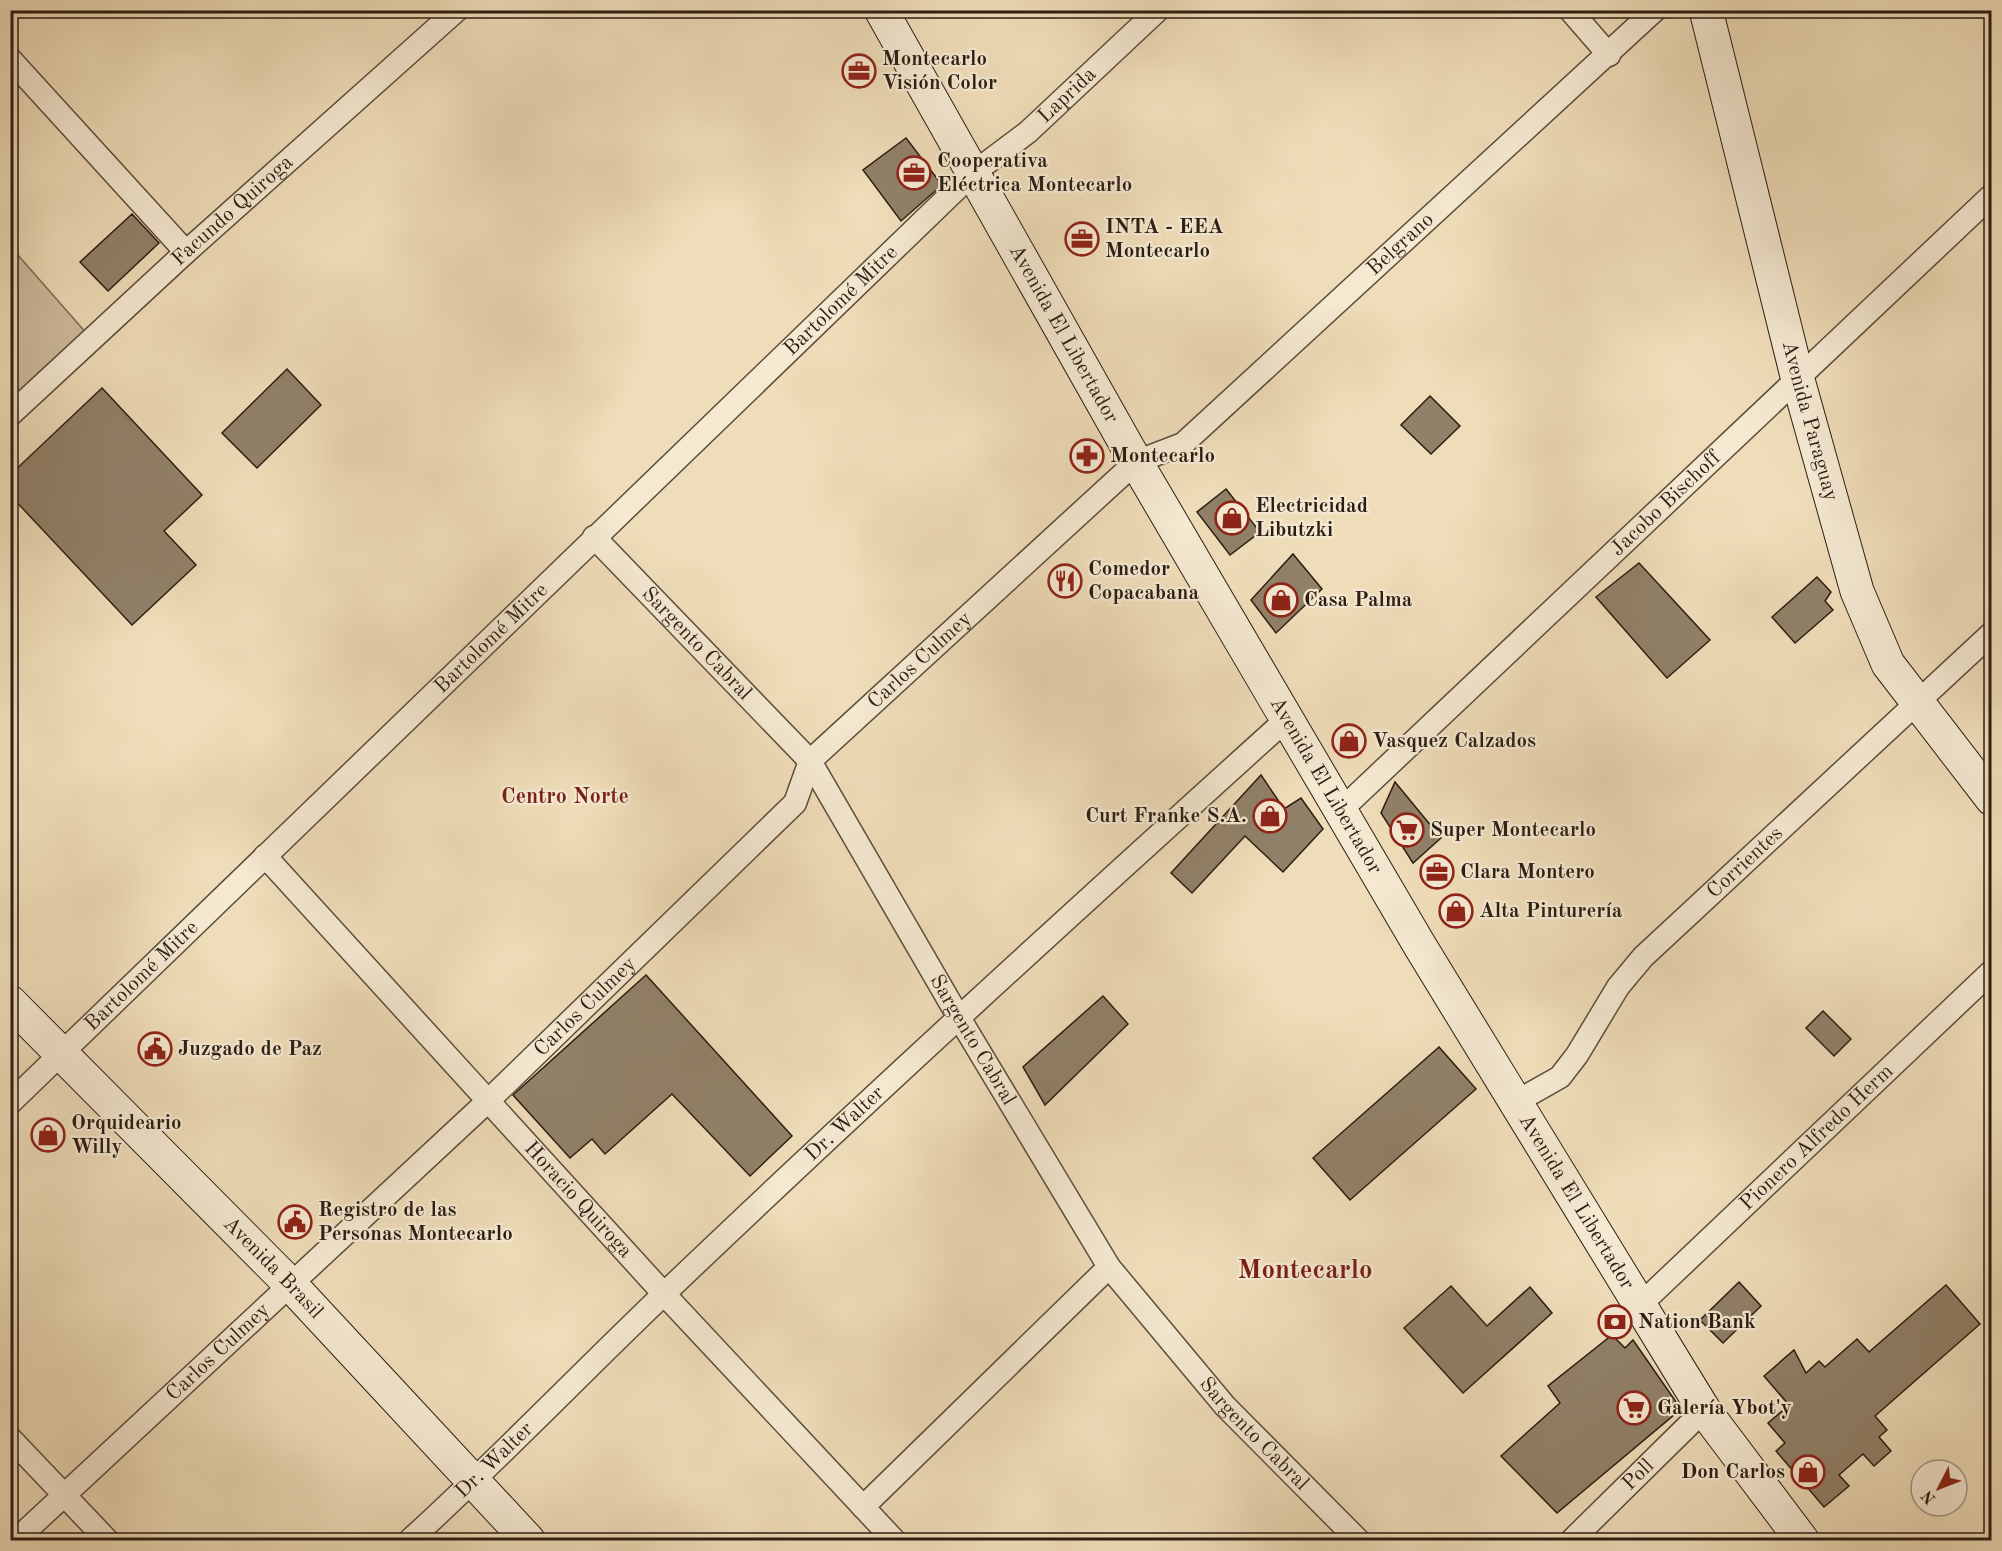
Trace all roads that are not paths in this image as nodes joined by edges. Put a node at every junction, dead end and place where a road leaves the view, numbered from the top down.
1 (457, 10) edge
2 (881, 10) edge
3 (1158, 10) edge
4 (1570, 10) edge
5 (1654, 10) edge
6 (1706, 10) edge
7 (1609, 55) junction
8 (10, 58) edge
9 (972, 174) junction
10 (1992, 195) edge
11 (186, 252) junction
12 (1798, 380) junction
13 (10, 414) edge
14 (1136, 462) junction
15 (594, 537) junction
16 (1992, 633) edge
17 (1917, 701) junction
18 (1288, 718) junction
19 (810, 761) junction
20 (1992, 799) edge
21 (1340, 811) junction
22 (265, 856) junction
23 (1992, 970) edge
24 (10, 1002) edge
25 (958, 1016) junction
26 (62, 1054) junction
27 (489, 1100) junction
28 (1516, 1102) junction
29 (10, 1103) edge
30 (1109, 1268) junction
31 (290, 1284) junction
32 (663, 1294) junction
33 (1641, 1304) junction
34 (1704, 1410) junction
35 (10, 1438) edge
36 (474, 1482) junction
37 (65, 1496) junction
38 (863, 1507) junction
39 (16, 1540) edge
40 (107, 1540) edge
41 (410, 1540) edge
42 (528, 1540) edge
43 (894, 1540) edge
44 (1358, 1540) edge
45 (1572, 1540) edge
46 (1802, 1540) edge

1 - 11 street, Facundo Quiroga
2 - 9 main road, Avenida El Libertador
3 - 9 street, Laprida
4 - 7 street
5 - 7 street, Belgrano
6 - 12 main road, Avenida Paraguay
7 - 14 street, Belgrano
8 - 11 street
9 - 14 main road, Avenida El Libertador
9 - 15 street, Bartolomé Mitre
10 - 12 street, Jacobo Bischoff
11 - 13 street, Facundo Quiroga
12 - 17 main road, Avenida Paraguay
12 - 21 street, Jacobo Bischoff
14 - 18 main road, Avenida El Libertador
14 - 19 street, Carlos Culmey
15 - 19 street, Sargento Cabral
15 - 22 street, Bartolomé Mitre
16 - 17 street, Corrientes
17 - 20 main road, Avenida Paraguay
17 - 28 street, Corrientes
18 - 21 main road, Avenida El Libertador
18 - 25 street, Dr. Walter
19 - 25 street, Sargento Cabral
19 - 27 street, Carlos Culmey
21 - 28 main road, Avenida El Libertador
22 - 26 street, Bartolomé Mitre
22 - 27 street, Horacio Quiroga
23 - 33 street, Pionero Alfredo Herm
24 - 26 main road, Avenida Brasil
25 - 30 street, Sargento Cabral
25 - 32 street, Dr. Walter
26 - 29 street, Bartolomé Mitre
26 - 31 main road, Avenida Brasil
27 - 31 street, Carlos Culmey
27 - 32 street, Horacio Quiroga
28 - 33 main road, Avenida El Libertador
30 - 38 street
30 - 44 street, Sargento Cabral
31 - 36 main road, Avenida Brasil
31 - 37 street, Carlos Culmey
32 - 36 street, Dr. Walter
32 - 38 street, Horacio Quiroga
33 - 34 main road, Avenida El Libertador
34 - 45 street, Poll
34 - 46 main road, Avenida El Libertador
35 - 37 street
36 - 41 street, Dr. Walter
36 - 42 main road, Avenida Brasil
37 - 39 street, Carlos Culmey
37 - 40 street
38 - 43 street, Horacio Quiroga

